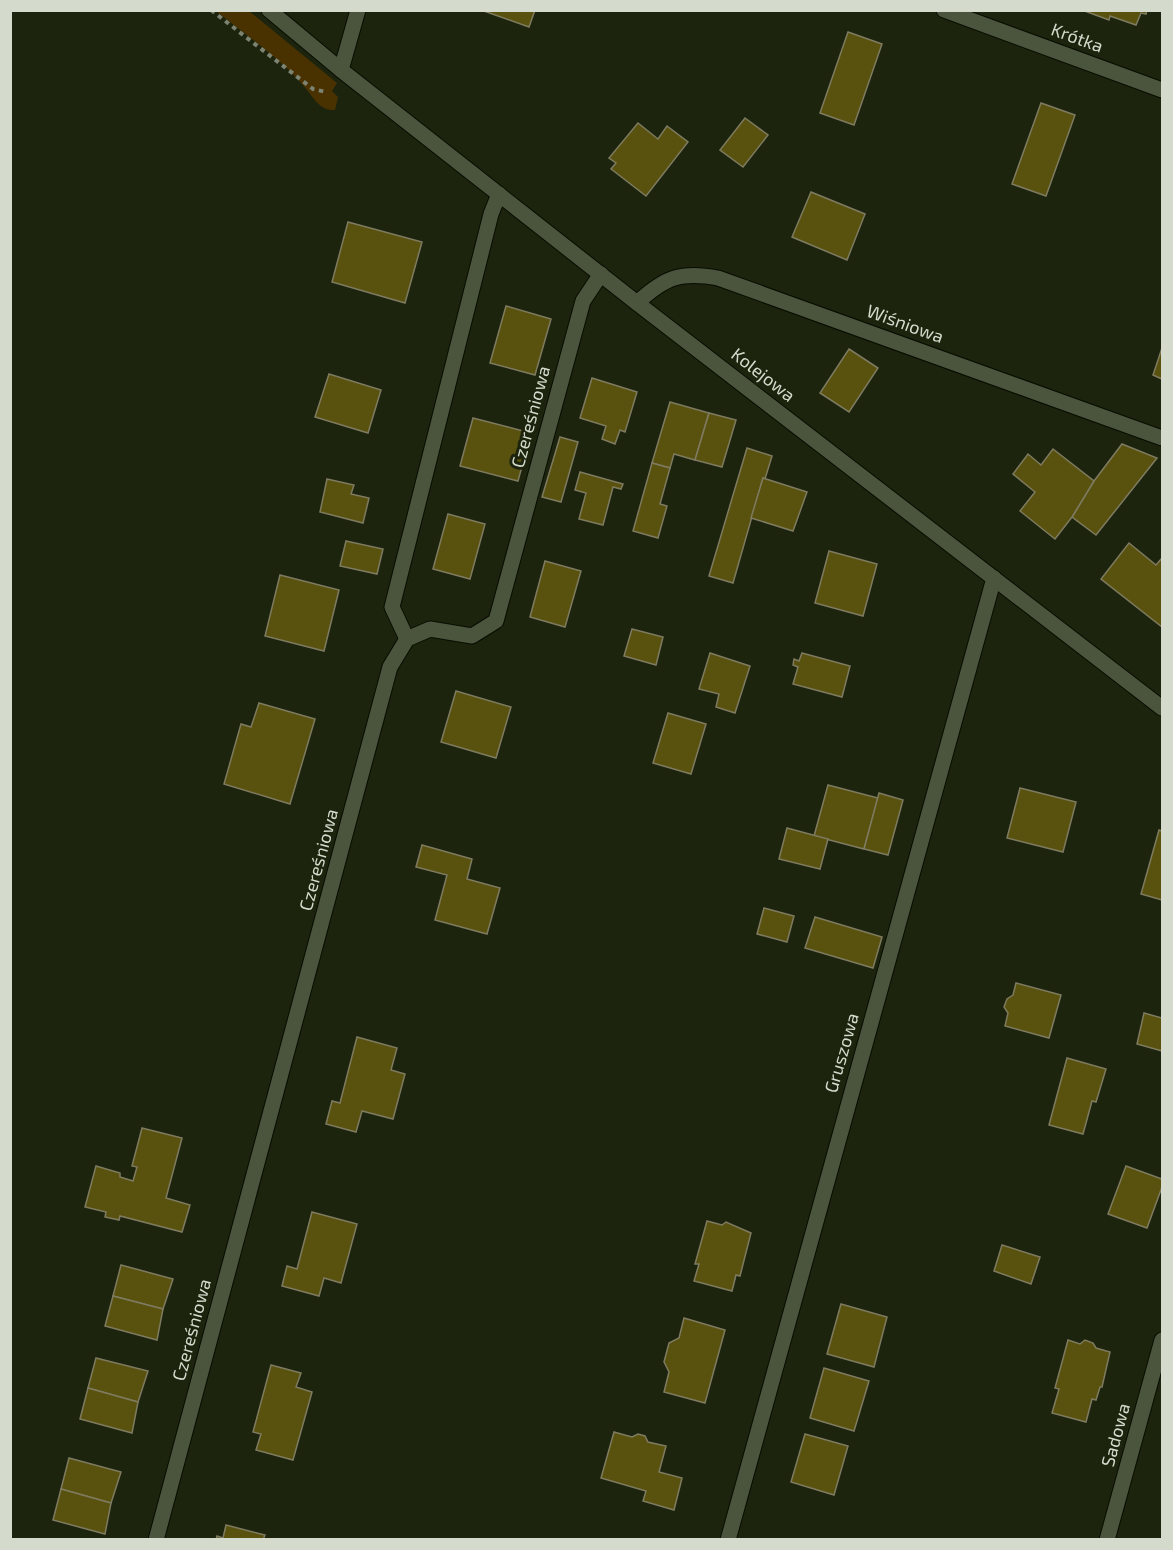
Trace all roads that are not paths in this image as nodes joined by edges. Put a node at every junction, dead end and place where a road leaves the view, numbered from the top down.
1 (269, 10) edge
2 (358, 10) edge
3 (944, 10) edge
4 (341, 70) junction
5 (1162, 90) edge
6 (499, 194) junction
7 (601, 274) junction
8 (637, 303) junction
9 (1162, 438) edge
10 (994, 578) junction
11 (407, 639) junction
12 (1162, 708) edge
13 (1162, 1340) edge
14 (156, 1539) edge
15 (728, 1539) edge
16 (1107, 1539) edge

1 - 4 street, Kolejowa
2 - 4 street
3 - 5 street, Krótka
4 - 6 street, Kolejowa
6 - 7 street, Kolejowa
6 - 11 street
7 - 8 street, Kolejowa
7 - 11 street, Czereśniowa
8 - 9 street, Wiśniowa
8 - 10 street, Kolejowa
10 - 12 street, Kolejowa
10 - 15 street, Gruszowa
11 - 14 street, Czereśniowa
13 - 16 street, Sadowa

